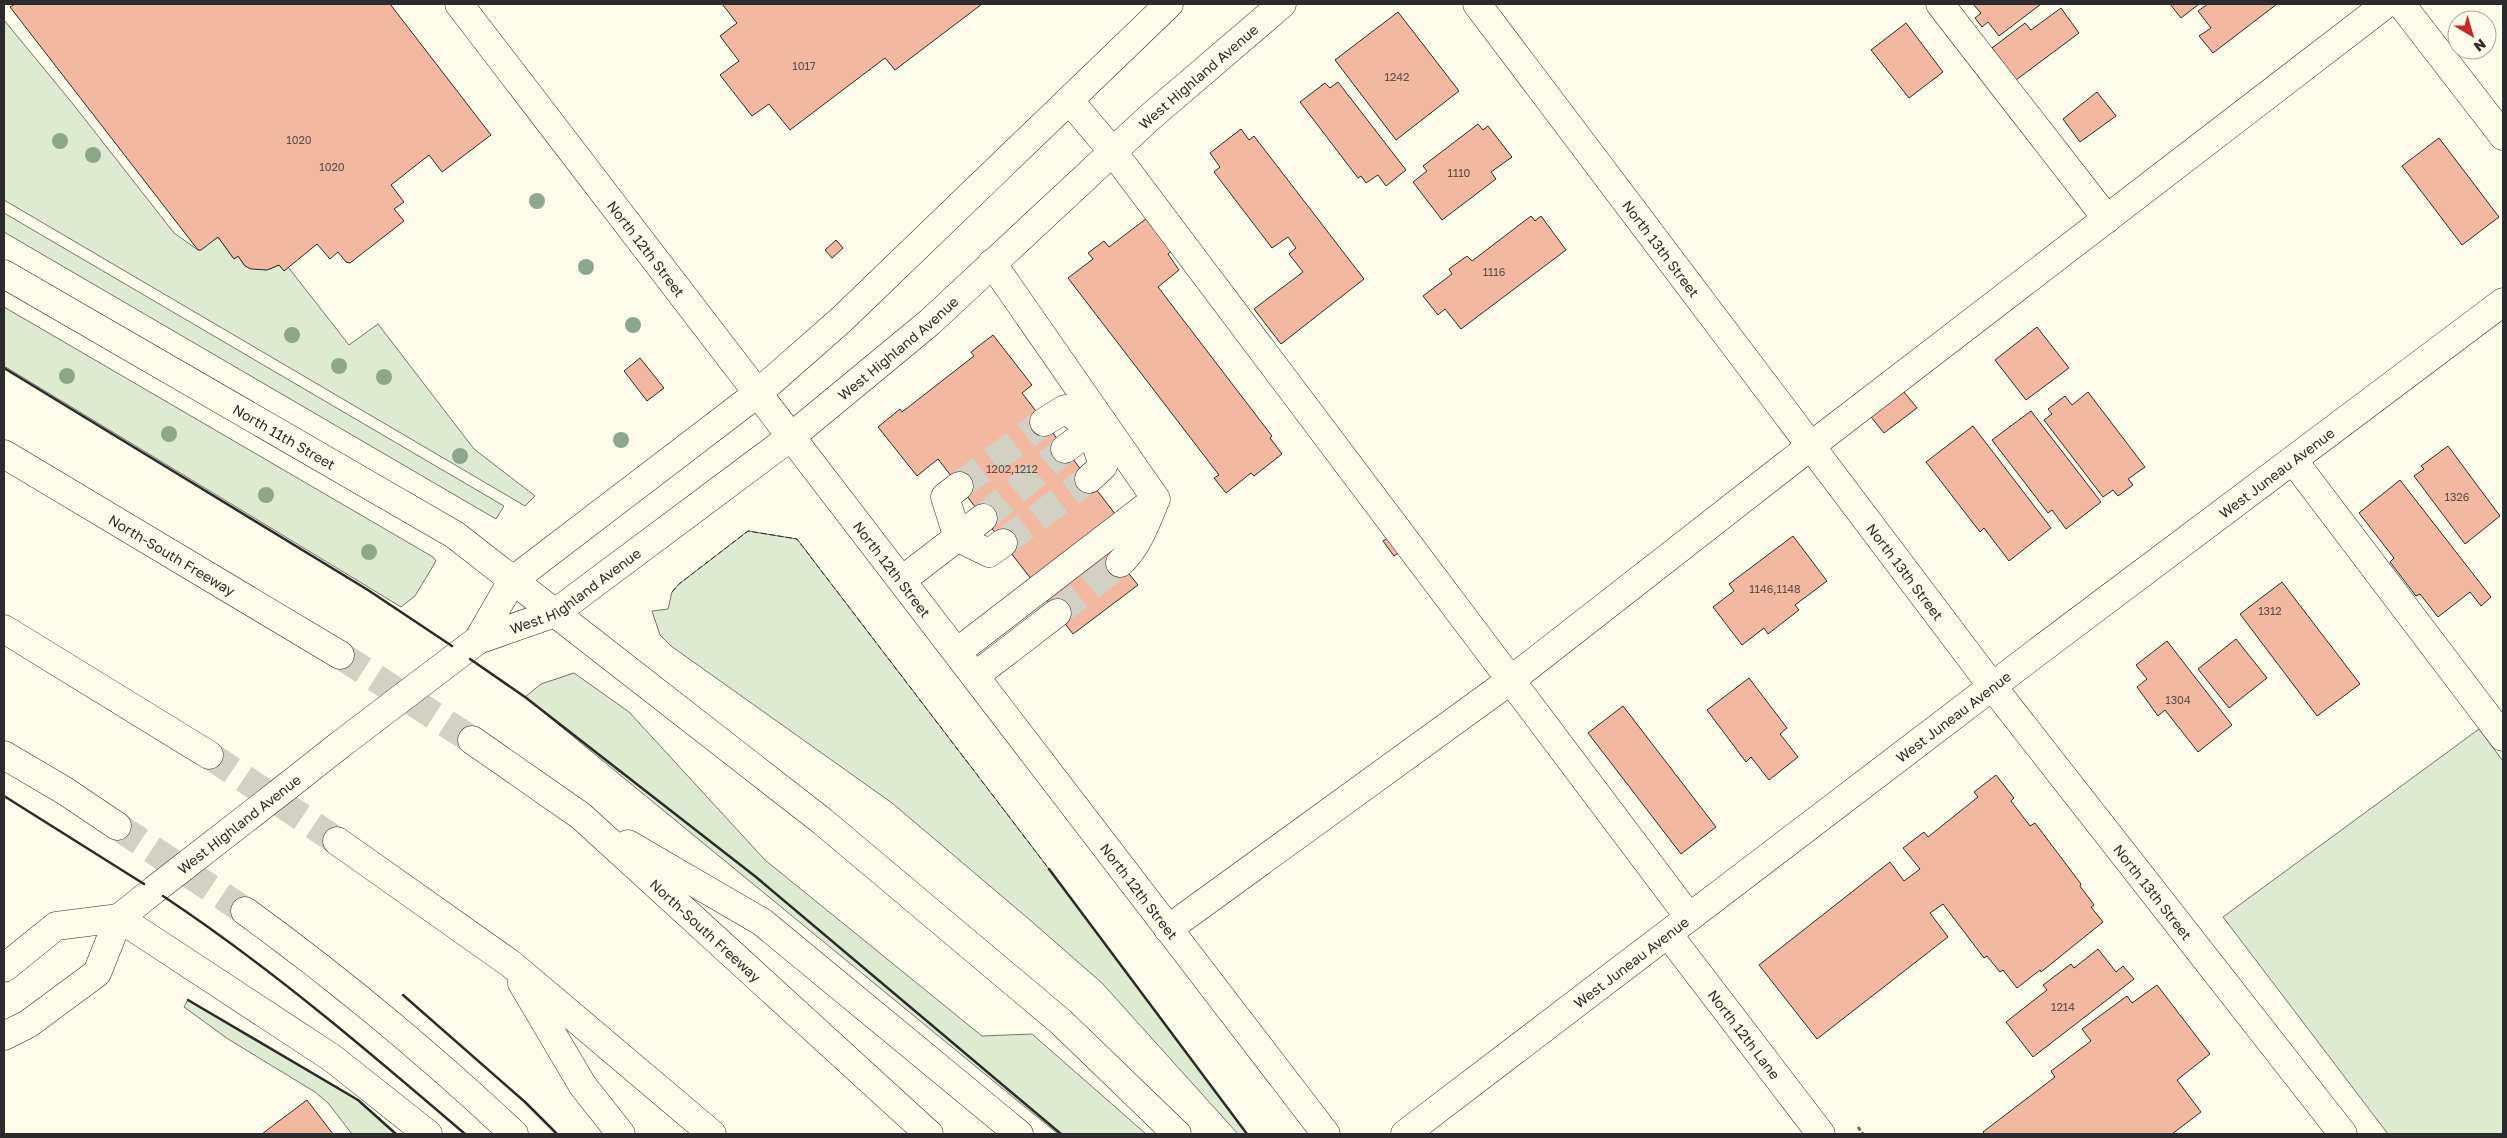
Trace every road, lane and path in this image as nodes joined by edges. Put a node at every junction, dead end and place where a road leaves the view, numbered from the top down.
1 (459, 4) edge
2 (1169, 4) edge
3 (1282, 4) edge
4 (1477, 4) edge
5 (1940, 4) edge
6 (2386, 4) edge
7 (2401, 4) edge
8 (1069, 100) junction
9 (2503, 136) edge
10 (1112, 152) junction
11 (2107, 218) junction
12 (992, 263) junction
13 (4, 274) edge
14 (2503, 302) edge
15 (758, 393) junction
16 (1044, 422) tunnel mouth
17 (1097, 425) junction
18 (792, 436) junction
19 (1812, 446) junction
20 (1066, 449) tunnel mouth
21 (4, 454) edge
22 (2293, 460) junction
23 (1089, 479) tunnel mouth
24 (959, 486) tunnel mouth
25 (1156, 499) junction
26 (983, 518) tunnel mouth
27 (958, 538) junction
28 (1003, 544) tunnel mouth
29 (1120, 563) tunnel mouth
30 (902, 580) junction
31 (512, 581) junction
32 (555, 613) junction
33 (1057, 613) tunnel mouth
34 (4, 629) edge
35 (478, 640) junction
36 (957, 652) junction
37 (340, 655) tunnel mouth
38 (975, 676) junction
39 (1511, 680) junction
40 (1992, 686) junction
41 (2503, 737) edge
42 (472, 740) tunnel mouth
43 (4, 755) edge
44 (209, 755) tunnel mouth
45 (581, 816) junction
46 (117, 826) tunnel mouth
47 (337, 840) tunnel mouth
48 (245, 911) tunnel mouth
49 (1689, 917) junction
50 (119, 918) junction
51 (1168, 929) junction
52 (1668, 934) junction
53 (511, 964) junction
54 (4, 968) edge
55 (4, 1036) edge
56 (428, 1134) edge
57 (514, 1134) edge
58 (621, 1134) edge
59 (712, 1134) edge
60 (929, 1134) edge
61 (1019, 1134) edge
62 (1177, 1134) edge
63 (1326, 1134) edge
64 (1404, 1134) edge
65 (1821, 1134) edge
66 (2343, 1134) edge

1 - 15 main road, North 12th Street
2 - 8 main road, West Highland Avenue
3 - 10 main road, West Highland Avenue
4 - 19 main road, North 13th Street
5 - 11 main road
6 - 11 main road
7 - 9 main road
8 - 10 main road
8 - 15 main road, West Highland Avenue
10 - 12 main road, West Highland Avenue
10 - 39 main road
11 - 19 main road
12 - 17 main road
12 - 18 main road, West Highland Avenue
13 - 31 main road, North 11th Street
14 - 22 main road, West Juneau Avenue
15 - 18 main road, North 12th Street
15 - 31 main road, West Highland Avenue
16 - 17 main road
17 - 20 main road
17 - 23 main road
17 - 25 main road
18 - 30 main road, North 12th Street
18 - 32 main road, West Highland Avenue
19 - 39 main road
19 - 40 main road, North 13th Street
21 - 37 main road, North-South Freeway
22 - 40 main road, West Juneau Avenue
22 - 41 main road
24 - 27 main road
25 - 29 main road
25 - 36 main road
26 - 27 main road
27 - 28 main road
27 - 30 main road
30 - 36 main road, North 12th Street
31 - 32 main road, North 11th Street
31 - 35 main road, West Highland Avenue
32 - 35 main road, West Highland Avenue
32 - 62 main road, North 11th Street
33 - 38 main road
34 - 44 main road
35 - 50 main road, West Highland Avenue, bridge
36 - 38 main road, North 12th Street
38 - 51 main road, North 12th Street
39 - 49 main road
39 - 51 main road
40 - 49 main road, West Juneau Avenue
40 - 66 main road, North 13th Street
42 - 45 main road, North-South Freeway
43 - 46 main road
45 - 60 main road, North-South Freeway
45 - 61 main road
47 - 53 main road
48 - 57 main road
49 - 52 main road, West Juneau Avenue
50 - 54 main road
50 - 55 main road, West Highland Avenue
50 - 56 main road
51 - 63 main road, North 12th Street
52 - 64 main road, West Juneau Avenue
52 - 65 main road, North 12th Lane
53 - 58 main road
53 - 59 main road

